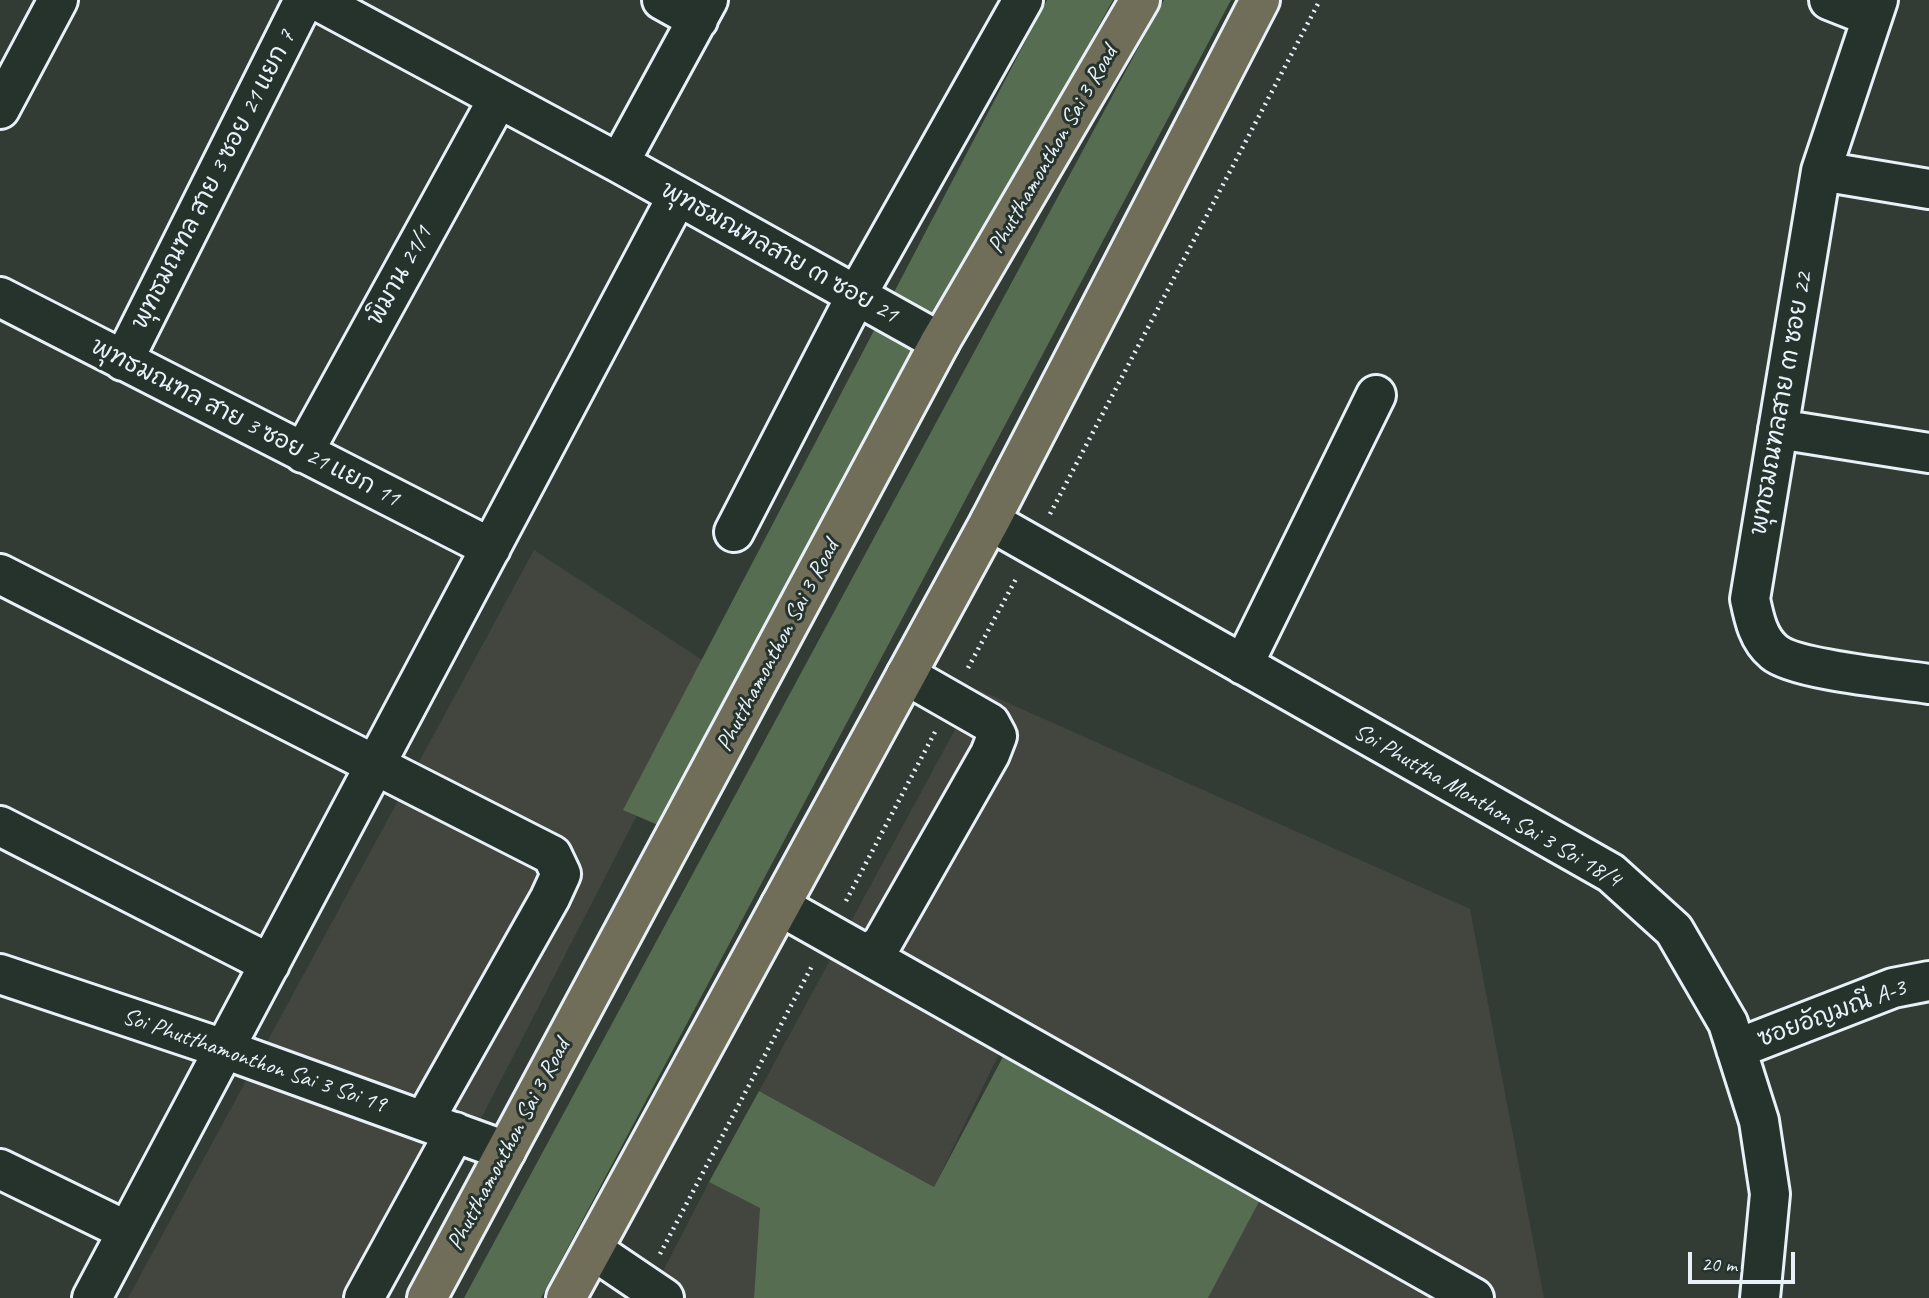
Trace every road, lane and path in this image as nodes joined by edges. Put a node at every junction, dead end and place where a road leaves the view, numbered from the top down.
1 (58, 0) edge
2 (304, 0) edge
3 (316, 0) edge
4 (662, 0) edge
5 (1023, 0) edge
6 (1140, 0) edge
7 (1259, 0) edge
8 (1320, 0) edge
9 (1829, 0) edge
10 (1875, 8) edge
11 (703, 10) edge
12 (498, 99) junction
13 (0, 108) edge
14 (619, 163) junction
15 (1821, 171) junction
16 (1929, 189) edge
17 (677, 197) junction
18 (856, 296) junction
19 (0, 297) edge
20 (940, 342) junction
21 (124, 360) junction
22 (1376, 395) dead end
23 (1778, 429) junction
24 (303, 453) junction
25 (1929, 453) edge
26 (990, 521) junction
27 (734, 532) dead end
28 (1034, 545) junction
29 (491, 548) junction
30 (0, 574) edge
31 (1244, 665) junction
32 (906, 675) junction
33 (1929, 684) edge
34 (951, 701) junction
35 (375, 766) junction
36 (0, 826) edge
37 (780, 906) junction
38 (829, 933) junction
39 (865, 954) junction
40 (270, 964) junction
41 (0, 974) edge
42 (1929, 981) edge
43 (224, 1049) junction
44 (1737, 1049) junction
45 (439, 1126) junction
46 (506, 1151) junction
47 (0, 1170) edge
48 (127, 1231) junction
49 (593, 1250) junction
50 (654, 1291) edge
51 (92, 1298) edge
52 (364, 1298) edge
53 (427, 1298) edge
54 (566, 1298) edge
55 (1474, 1298) edge
56 (1760, 1298) edge

1 - 13 street
2 - 21 street, พุทธมณฑล สาย 3 ซอย 21 แยก 7
3 - 12 street, พุทธมณฑลสาย ๓ ซอย 21
4 - 11 street
5 - 18 street
6 - 20 main road, Phutthamonthon Sai 3 Road
7 - 26 main road
8 - 28 path
9 - 10 street
10 - 15 street, พุทธมณฑลสาย ๓ ซอย 22
11 - 14 street
12 - 14 street, พุทธมณฑลสาย ๓ ซอย 21
12 - 24 street, พิมาน 21/1
14 - 17 street, พุทธมณฑลสาย ๓ ซอย 21
15 - 16 street
15 - 23 street, พุทธมณฑลสาย ๓ ซอย 22
17 - 18 street, พุทธมณฑลสาย ๓ ซอย 21
17 - 29 street
18 - 20 street, พุทธมณฑลสาย ๓ ซอย 21
18 - 27 street
19 - 21 street, พุทธมณฑล สาย 3 ซอย 21 แยก 11
20 - 46 main road, Phutthamonthon Sai 3 Road
21 - 24 street, พุทธมณฑล สาย 3 ซอย 21 แยก 11
22 - 31 street
23 - 25 street
23 - 33 street, พุทธมณฑลสาย ๓ ซอย 22
24 - 29 street, พุทธมณฑล สาย 3 ซอย 21 แยก 11
26 - 28 street, Soi Phuttha Monthon Sai 3 Soi 18/4
26 - 32 main road
28 - 31 street, Soi Phuttha Monthon Sai 3 Soi 18/4
28 - 34 path
29 - 35 street
30 - 35 street
31 - 44 street, Soi Phuttha Monthon Sai 3 Soi 18/4
32 - 34 street
32 - 37 main road
34 - 38 path
34 - 39 street
35 - 40 street
35 - 45 street
36 - 40 street
37 - 38 street
37 - 49 main road
38 - 39 street
38 - 50 path
39 - 55 street
40 - 43 street
41 - 43 street, Soi Phutthamonthon Sai 3 Soi 19
42 - 44 street, ซอยอัญมณี A-3
43 - 45 street, Soi Phutthamonthon Sai 3 Soi 19
43 - 48 street
44 - 56 street, Soi Phuttha Monthon Sai 3 Soi 18/4
45 - 46 street, Soi Phutthamonthon Sai 3 Soi 19
45 - 52 street
46 - 53 main road, Phutthamonthon Sai 3 Road
47 - 48 street
48 - 51 street
49 - 50 street
49 - 54 main road

